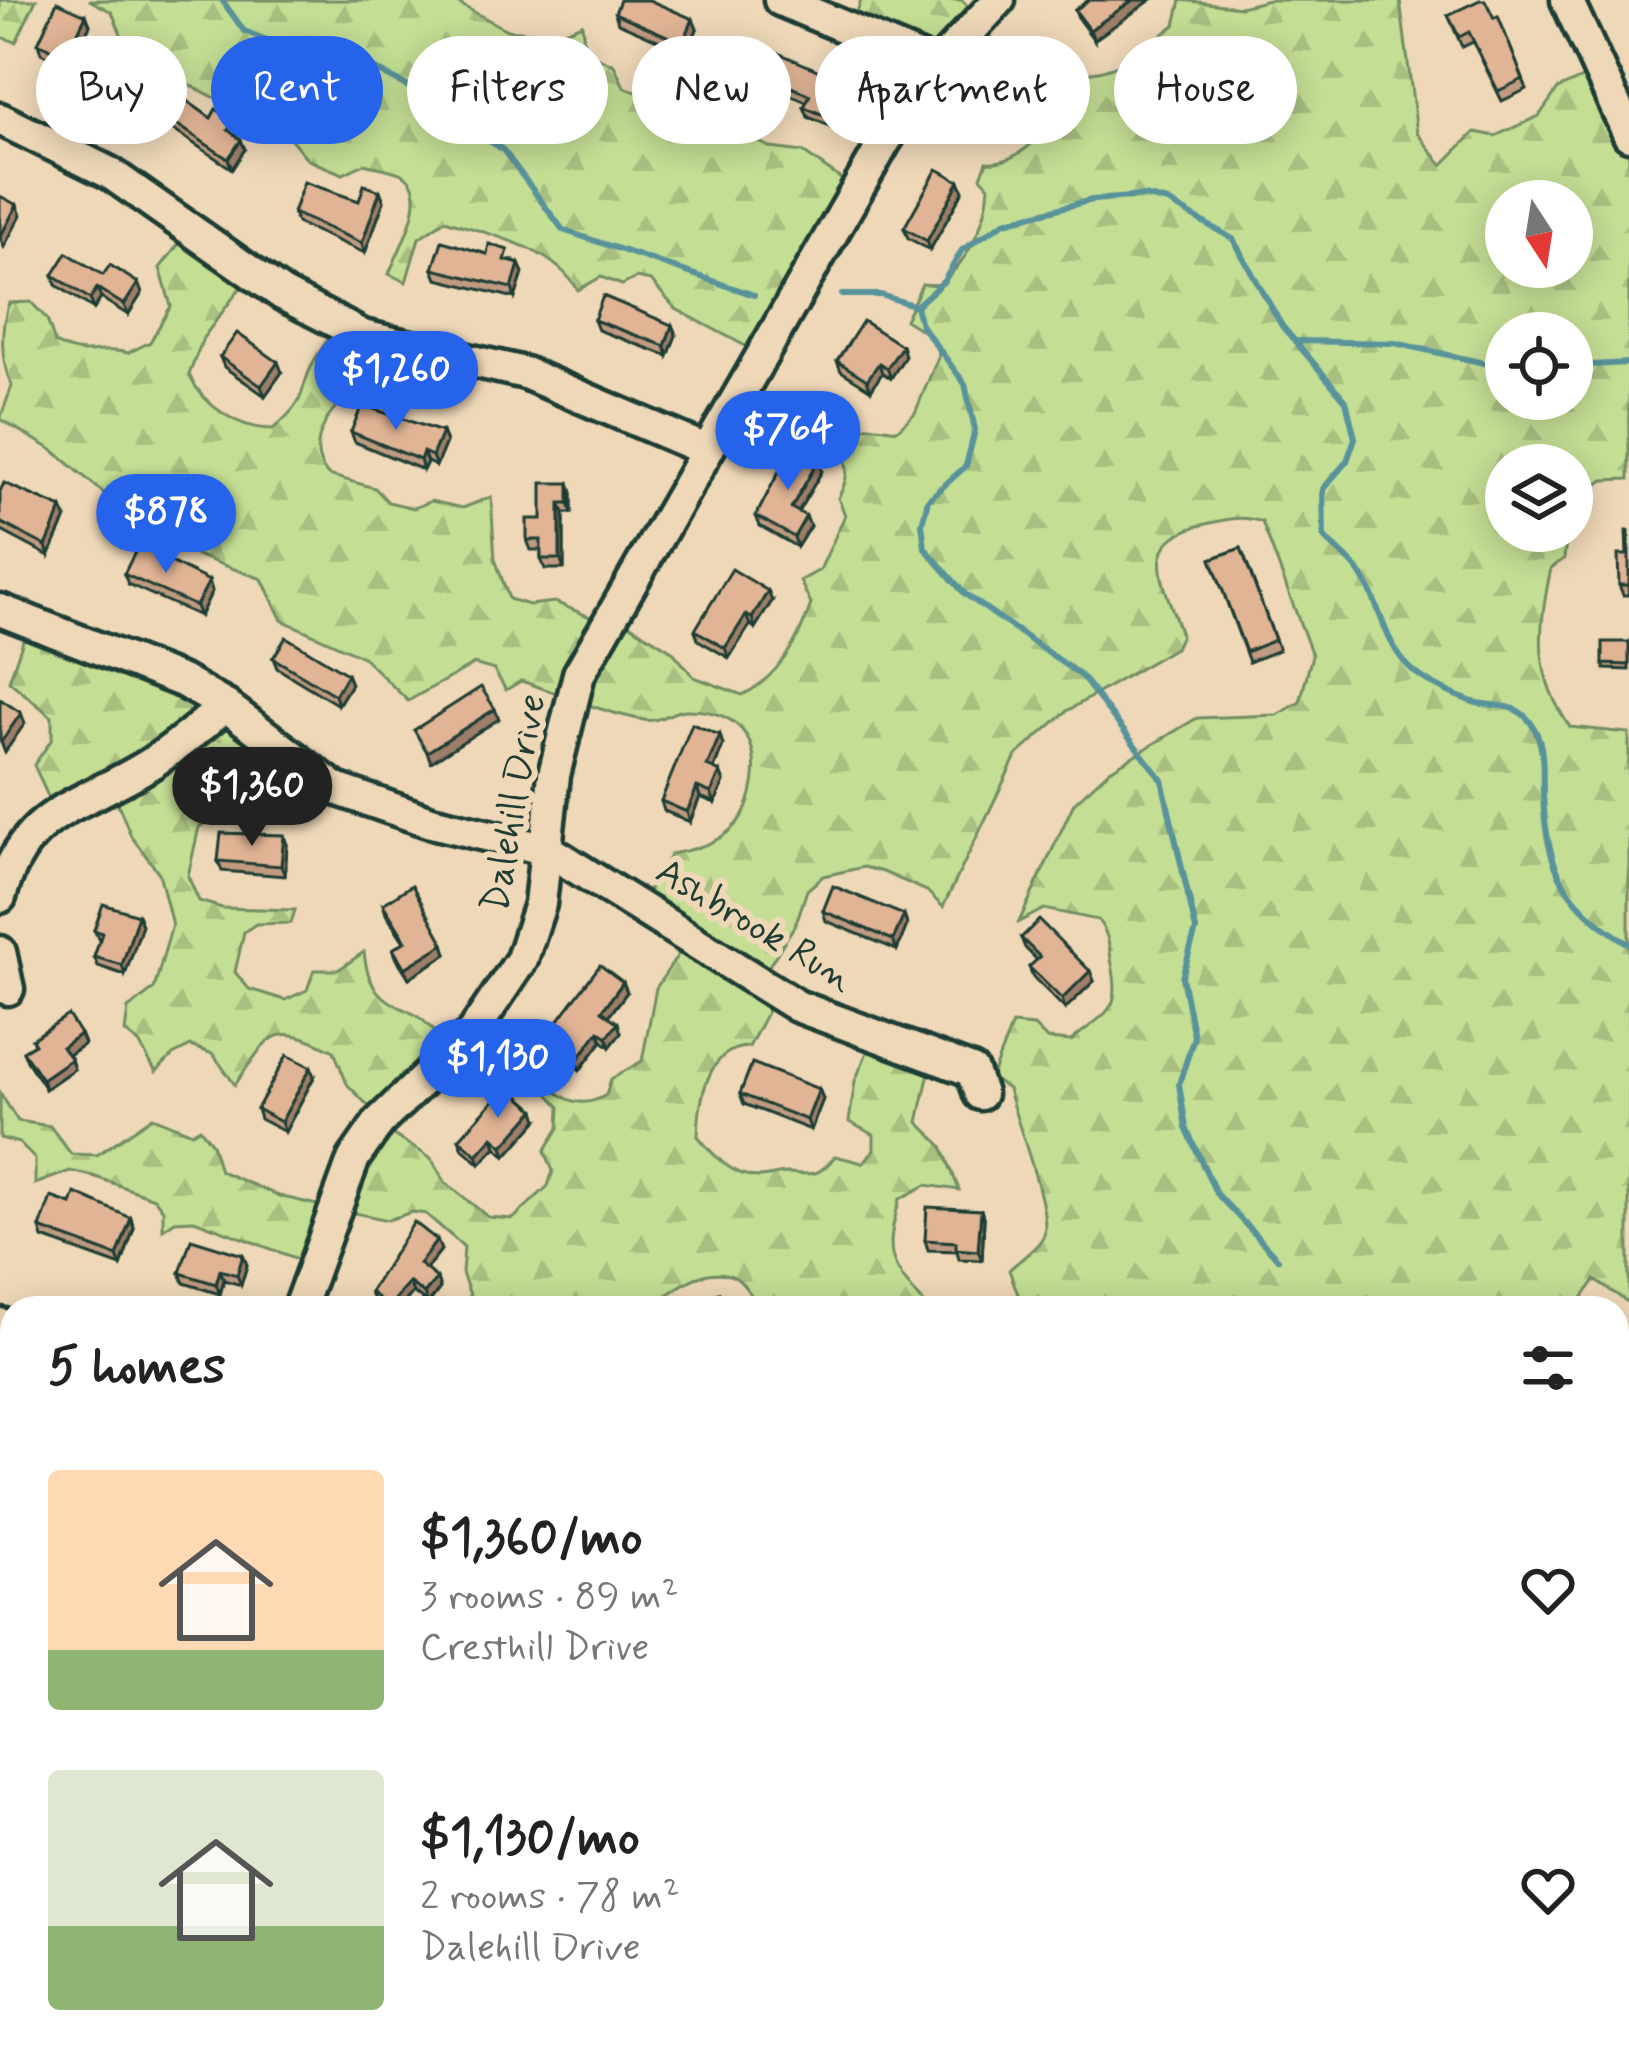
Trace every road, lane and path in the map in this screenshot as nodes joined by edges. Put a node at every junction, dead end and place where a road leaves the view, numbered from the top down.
1 (780, 0) edge
2 (999, 0) edge
3 (1567, 0) edge
4 (866, 36) edge
5 (965, 36) edge
6 (0, 119) edge
7 (1629, 135) edge
8 (883, 144) edge
9 (706, 450) junction
10 (0, 610) edge
11 (226, 706) junction
12 (548, 850) junction
13 (0, 897) edge
14 (0, 952) edge
15 (8, 989) dead end
16 (980, 1094) dead end
17 (303, 1296) edge

1 - 4 street
2 - 5 street, Dalehill Drive
3 - 7 street
6 - 9 street
8 - 9 street, Dalehill Drive
9 - 12 street, Dalehill Drive
10 - 11 street
11 - 12 street
11 - 13 street
12 - 16 street, Ashbrook Run
12 - 17 street, Dalehill Drive
14 - 15 street

